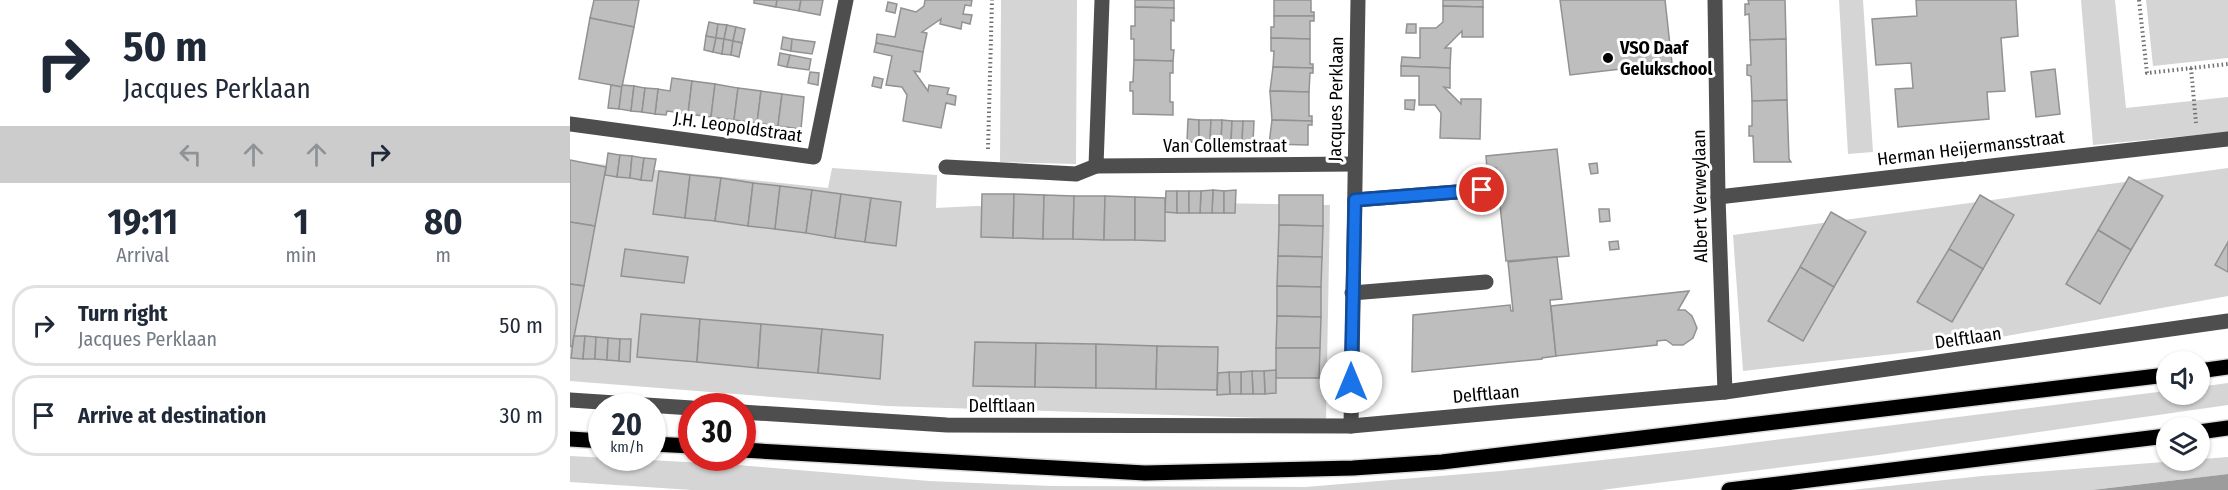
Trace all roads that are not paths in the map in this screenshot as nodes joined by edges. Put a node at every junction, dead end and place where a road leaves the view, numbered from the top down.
1 (846, 0) edge
2 (1102, 0) edge
3 (1358, 0) edge
4 (1715, 0) edge
5 (570, 124) edge
6 (2228, 139) edge
7 (1354, 164) junction
8 (1096, 166) junction
9 (946, 167) dead end
10 (1482, 190) dead end
11 (1718, 197) junction
12 (1355, 200) junction
13 (1486, 282) dead end
14 (1352, 293) junction
15 (2228, 321) edge
16 (2228, 367) edge
17 (2210, 369) edge
18 (2156, 376) edge
19 (1725, 392) junction
20 (570, 400) edge
21 (678, 407) edge
22 (756, 413) edge
23 (1351, 426) junction
24 (2228, 428) edge
25 (2210, 430) edge
26 (2156, 437) edge
27 (570, 439) edge
28 (588, 440) edge
29 (756, 451) edge
30 (1729, 490) edge

1 - 5 street, J.H. Leopoldstraat
2 - 8 street
3 - 7 street, Jacques Perklaan
4 - 11 street, Albert Verweylaan
6 - 11 street, Herman Heijermansstraat
7 - 8 street, Van Collemstraat
7 - 12 street, Jacques Perklaan
8 - 9 street, Van Collemstraat
10 - 12 street
11 - 19 street, Albert Verweylaan
12 - 14 street, Jacques Perklaan
13 - 14 street
14 - 23 street, Jacques Perklaan
15 - 19 street, Delftlaan
16 - 17 main road
18 - 29 main road
19 - 23 street, Delftlaan
20 - 21 street
22 - 23 street, Delftlaan
24 - 25 main road
26 - 30 main road
27 - 28 main road

